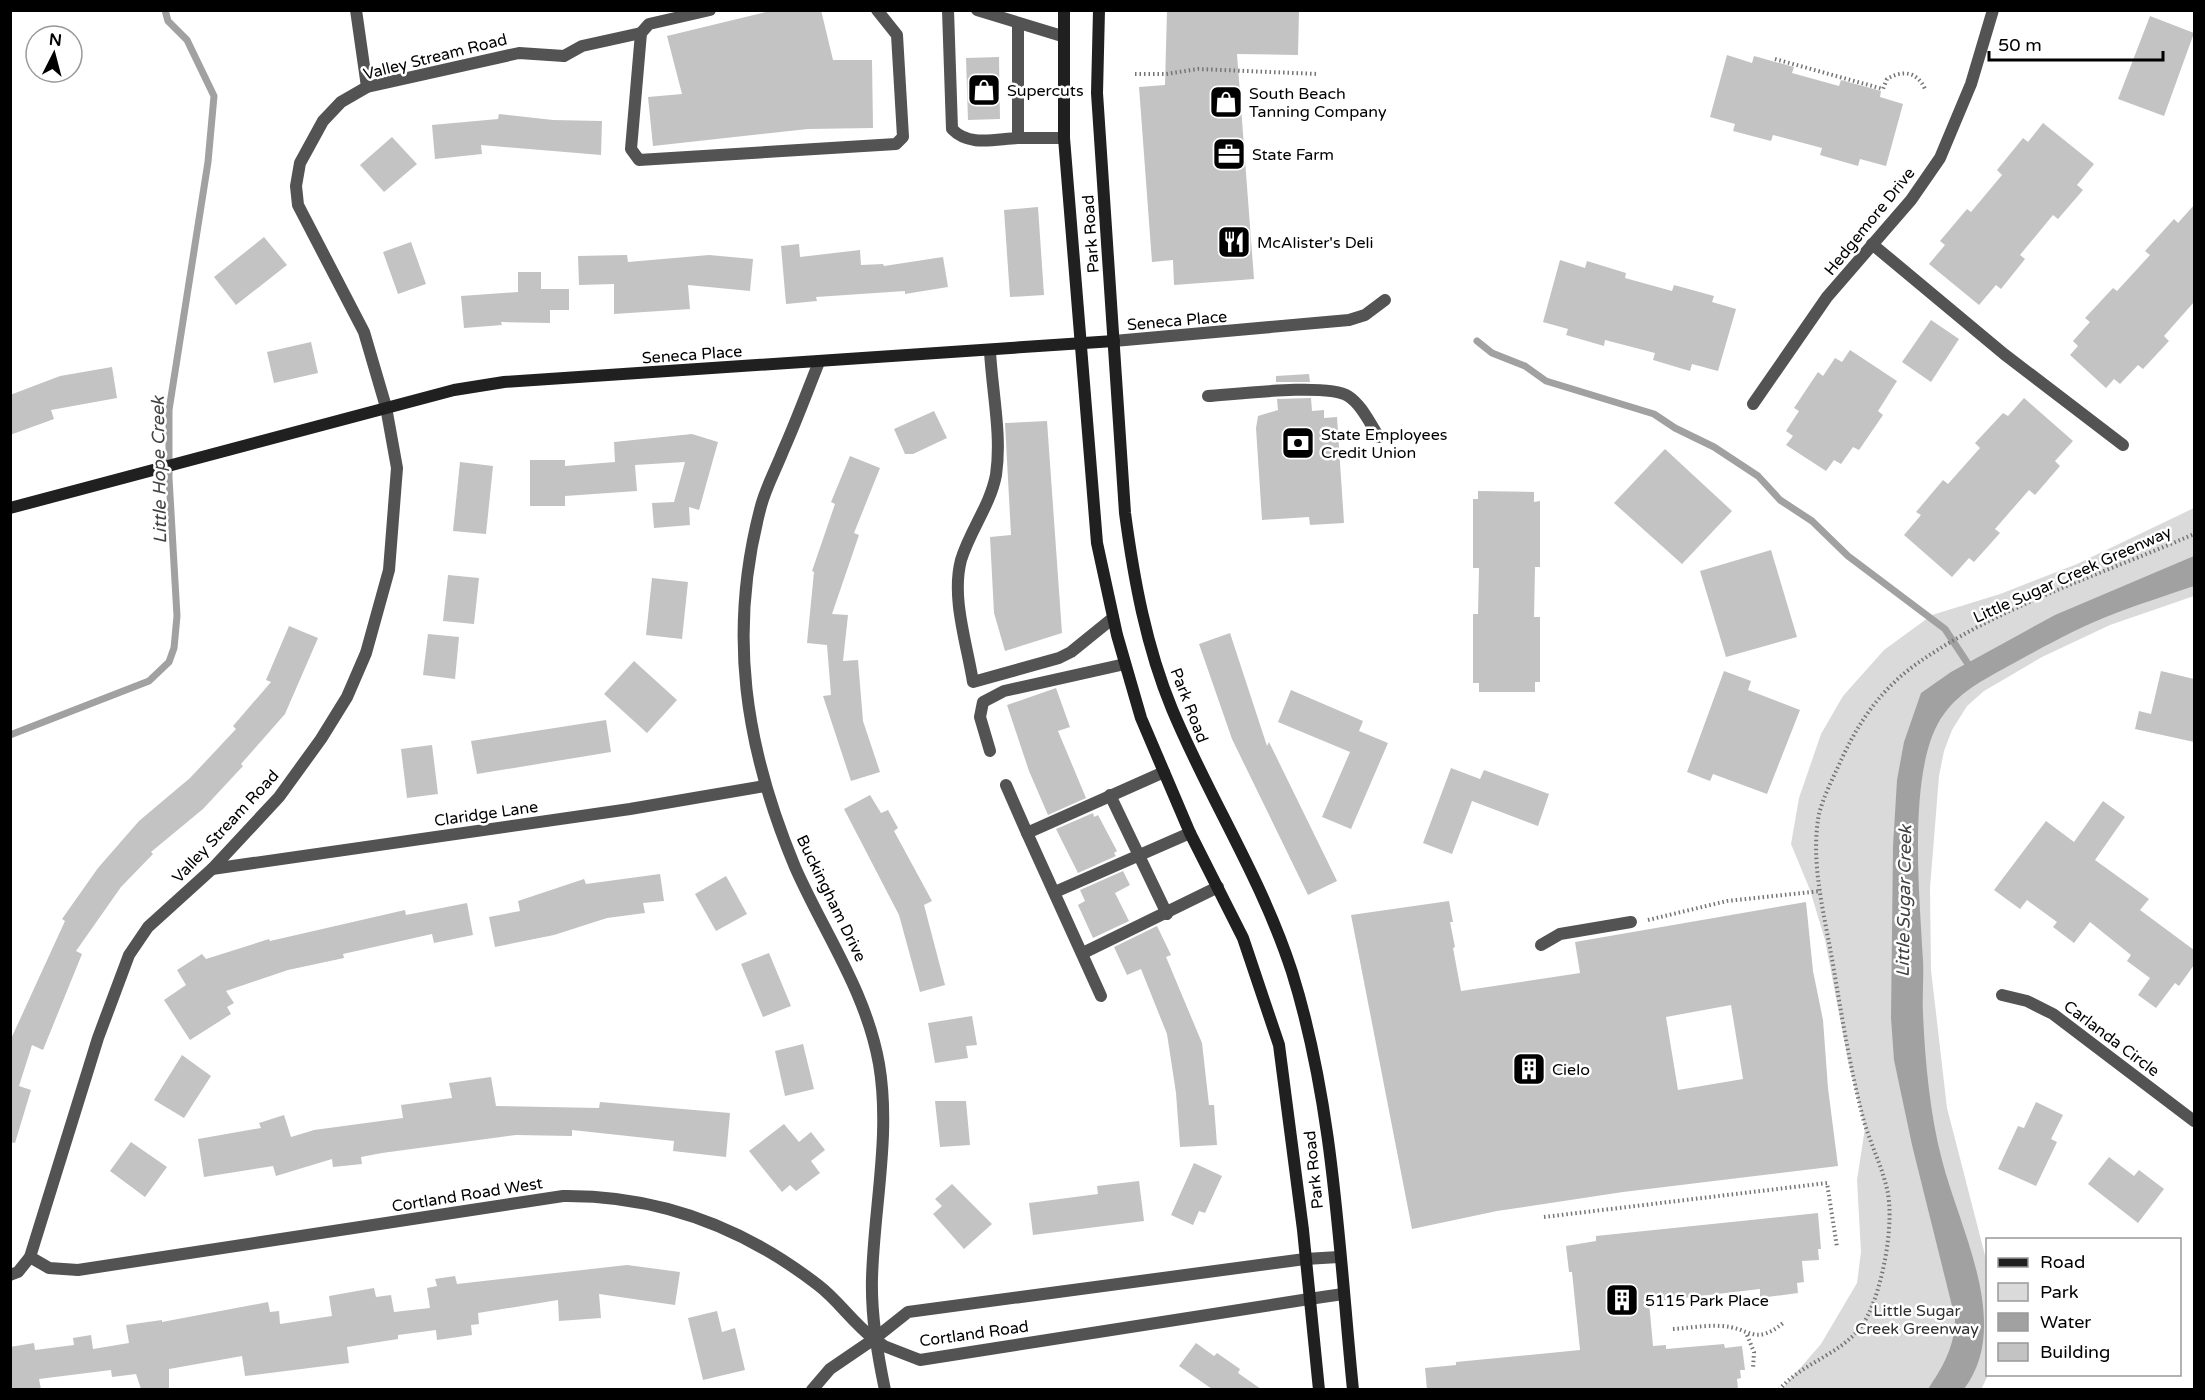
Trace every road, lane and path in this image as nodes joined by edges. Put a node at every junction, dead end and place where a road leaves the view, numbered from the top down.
1 (356, 10) edge
2 (710, 10) edge
3 (877, 10) edge
4 (948, 10) edge
5 (977, 10) edge
6 (1064, 10) edge
7 (1099, 10) edge
8 (1993, 10) edge
9 (1018, 23) junction
10 (641, 33) junction
11 (1062, 36) junction
12 (1774, 59) dead end
13 (1136, 74) dead end
14 (1318, 74) dead end
15 (367, 87) junction
16 (1924, 89) dead end
17 (1018, 138) junction
18 (1064, 138) junction
19 (1872, 244) junction
20 (1385, 300) dead end
21 (1114, 342) junction
22 (1083, 344) junction
23 (990, 351) junction
24 (819, 362) junction
25 (1208, 396) dead end
26 (1753, 404) dead end
27 (386, 407) junction
28 (1379, 437) dead end
29 (2123, 445) dead end
30 (10, 508) edge
31 (2194, 534) edge
32 (1113, 618) junction
33 (1125, 664) junction
34 (990, 751) dead end
35 (1164, 772) junction
36 (1006, 784) dead end
37 (765, 786) junction
38 (1110, 795) junction
39 (1027, 832) junction
40 (1190, 833) junction
41 (1138, 855) junction
42 (212, 869) junction
43 (1218, 887) junction
44 (1821, 891) junction
45 (1055, 892) junction
46 (1167, 914) junction
47 (1631, 922) joint
48 (1541, 945) dead end
49 (1083, 953) junction
50 (2002, 995) dead end
51 (1101, 996) dead end
52 (2194, 1121) edge
53 (1544, 1217) dead end
54 (1837, 1247) dead end
55 (30, 1257) junction
56 (1339, 1257) junction
57 (1305, 1259) junction
58 (10, 1275) edge
59 (1343, 1294) junction
60 (1309, 1299) junction
61 (1783, 1323) dead end
62 (1673, 1329) dead end
63 (1747, 1334) junction
64 (874, 1339) junction
65 (1753, 1369) dead end
66 (812, 1389) edge
67 (885, 1389) edge
68 (1319, 1389) edge
69 (1353, 1389) edge
70 (1779, 1389) edge

1 - 15 street
2 - 10 street
3 - 10 street
4 - 17 street
5 - 9 street
6 - 11 main road, Park Road
7 - 21 main road, Park Road
8 - 19 street, Hedgemore Drive
9 - 11 street
9 - 17 street
10 - 15 street, Valley Stream Road
11 - 18 main road, Park Road
12 - 16 path
13 - 14 path
15 - 27 street, Valley Stream Road
17 - 18 street
18 - 22 main road, Park Road
19 - 26 street, Hedgemore Drive
19 - 29 street
20 - 21 street, Seneca Place
21 - 22 main road, Seneca Place
21 - 56 main road, Park Road
22 - 23 main road, Seneca Place
22 - 32 main road, Park Road
23 - 24 main road, Seneca Place
23 - 32 street
24 - 27 main road, Seneca Place
24 - 37 street, Buckingham Drive
25 - 28 street
27 - 30 main road, Seneca Place
27 - 42 street, Valley Stream Road
31 - 44 path, Little Sugar Creek Greenway
32 - 33 main road, Park Road
33 - 34 street
33 - 35 main road, Park Road
35 - 38 street
35 - 40 main road, Park Road
36 - 39 street
37 - 42 street, Claridge Lane
37 - 64 street, Buckingham Drive
38 - 39 street
38 - 41 street
39 - 45 street
40 - 41 street
40 - 43 main road, Park Road
41 - 45 street
41 - 46 street
42 - 55 street, Valley Stream Road
43 - 46 street
43 - 57 main road, Park Road
44 - 47 path
44 - 70 path, Little Sugar Creek Greenway
45 - 49 street
46 - 49 street
47 - 48 street
49 - 51 street
50 - 52 street, Carlanda Circle
53 - 54 path
55 - 58 street
55 - 64 street, Cortland Road West
56 - 57 street, Cortland Road
56 - 59 main road, Park Road
57 - 60 main road, Park Road
57 - 64 street, Cortland Road
59 - 60 street, Cortland Road
59 - 69 main road, Park Road
60 - 64 street, Cortland Road
60 - 68 main road, Park Road
61 - 63 path
62 - 63 path
63 - 65 path
64 - 66 street
64 - 67 street, Buckingham Drive

